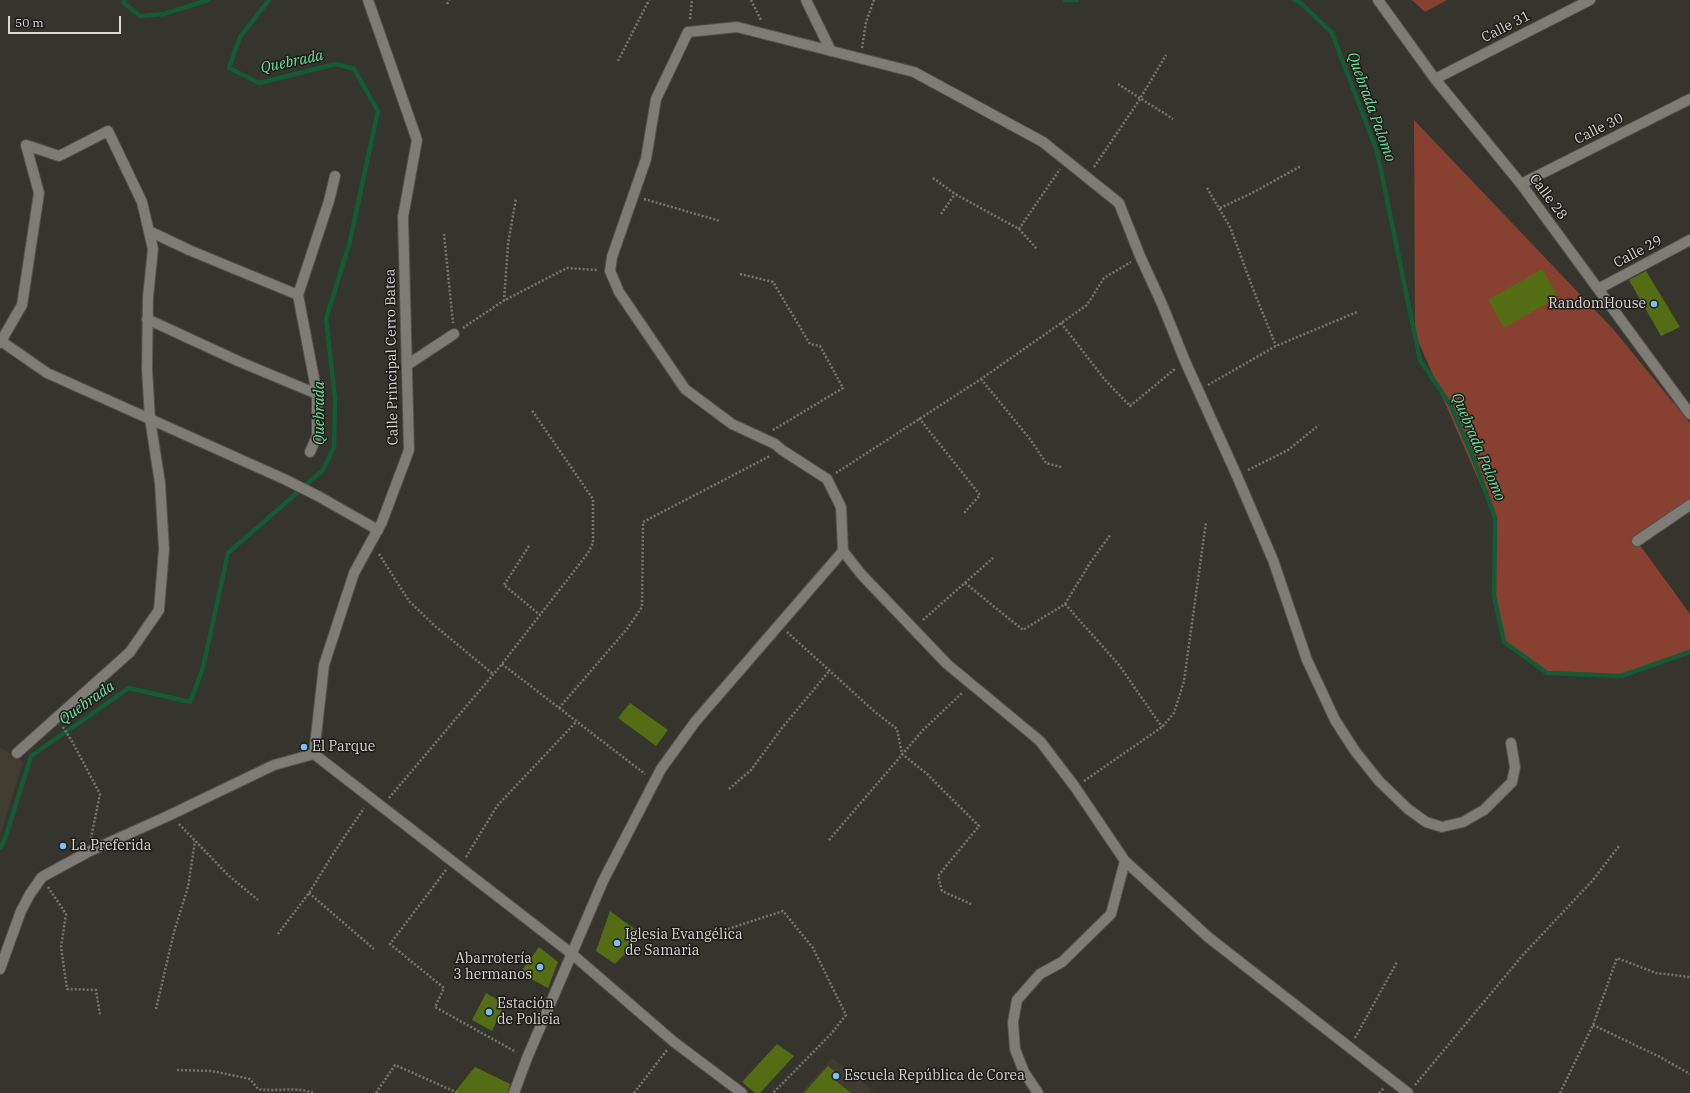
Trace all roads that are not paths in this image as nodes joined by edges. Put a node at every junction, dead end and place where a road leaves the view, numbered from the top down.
1 (368, 0) edge
2 (806, 0) edge
3 (1378, 0) edge
4 (1590, 0) edge
5 (831, 51) junction
6 (1435, 79) junction
7 (1690, 99) edge
8 (334, 176) dead end
9 (1521, 184) junction
10 (149, 231) junction
11 (1690, 240) edge
12 (1598, 289) junction
13 (298, 295) junction
14 (147, 319) junction
15 (454, 334) road end
16 (0, 342) edge
17 (407, 365) junction
18 (316, 394) junction
19 (1690, 414) edge
20 (150, 419) junction
21 (310, 452) dead end
22 (1690, 505) edge
23 (378, 530) junction
24 (1637, 541) dead end
25 (843, 551) junction
26 (1511, 743) dead end
27 (18, 753) dead end
28 (314, 754) junction
29 (1125, 860) junction
30 (572, 954) junction
31 (0, 969) edge
32 (514, 1093) edge
33 (742, 1093) edge
34 (1038, 1093) edge
35 (1408, 1093) edge

1 - 17 street, Calle Principal Cerro Batea
2 - 5 street
3 - 6 street, Calle 28
4 - 6 street, Calle 31
5 - 25 street
5 - 26 street
6 - 9 street, Calle 28
7 - 9 street, Calle 30
8 - 13 street
9 - 12 street, Calle 28
10 - 13 street
10 - 14 street
10 - 16 street
11 - 12 street, Calle 29
12 - 19 street, Calle 28
13 - 18 street
14 - 18 street
14 - 20 street
15 - 17 street
16 - 20 street
17 - 23 street, Calle Principal Cerro Batea
18 - 21 street
20 - 23 street
20 - 27 street
22 - 24 street
23 - 28 street, Calle Principal Cerro Batea
25 - 29 street
25 - 30 street
28 - 30 street
28 - 31 street
29 - 34 street
29 - 35 street
30 - 32 street
30 - 33 street

